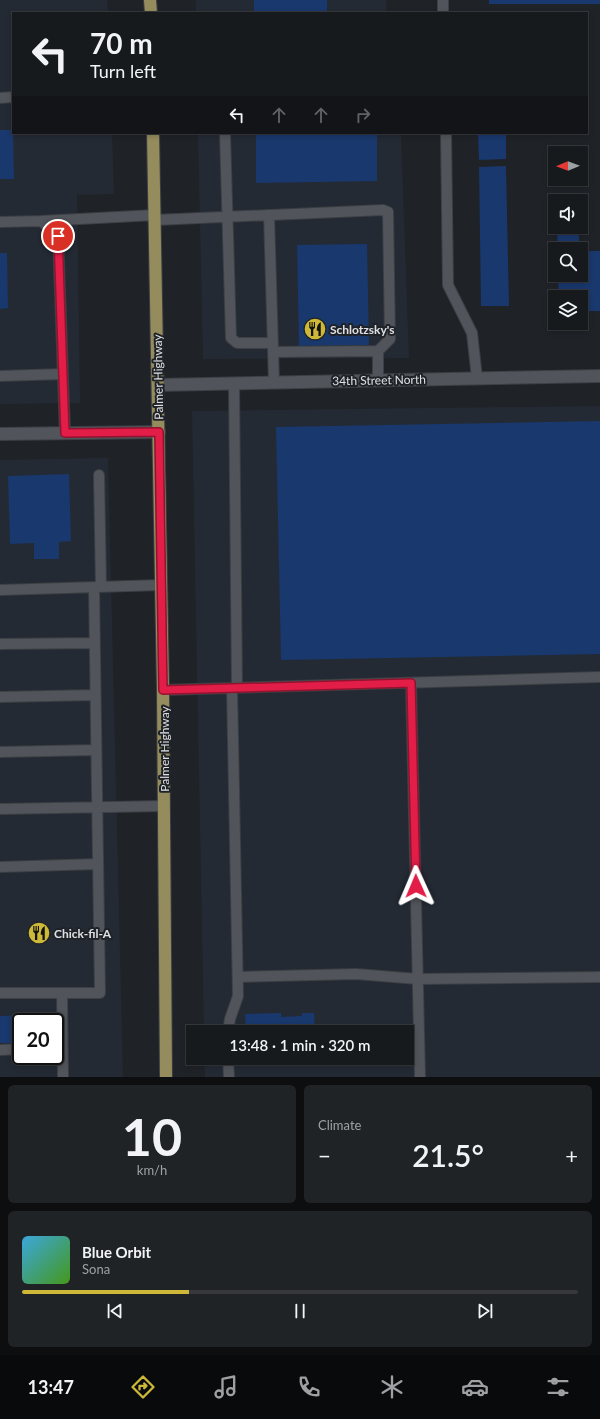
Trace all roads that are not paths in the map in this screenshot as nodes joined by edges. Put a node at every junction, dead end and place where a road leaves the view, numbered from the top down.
1 (150, 0) edge
2 (443, 0) edge
3 (151, 12) edge
4 (443, 12) edge
5 (12, 97) edge
6 (0, 98) edge
7 (153, 134) edge
8 (226, 134) edge
9 (446, 134) edge
10 (269, 215) junction
11 (228, 216) junction
12 (155, 217) junction
13 (41, 221) junction
14 (0, 222) edge
15 (273, 347) junction
16 (378, 351) junction
17 (63, 374) junction
18 (0, 376) edge
19 (600, 376) edge
20 (477, 378) junction
21 (378, 380) junction
22 (274, 382) junction
23 (234, 383) junction
24 (158, 384) junction
25 (159, 432) junction
26 (65, 433) junction
27 (0, 434) edge
28 (99, 474) dead end
29 (161, 585) junction
30 (97, 587) junction
31 (0, 590) edge
32 (95, 643) junction
33 (0, 644) edge
34 (600, 677) edge
35 (411, 683) junction
36 (235, 688) junction
37 (163, 690) junction
38 (95, 695) junction
39 (0, 697) edge
40 (96, 750) junction
41 (0, 752) edge
42 (164, 806) junction
43 (97, 807) junction
44 (0, 809) edge
45 (98, 864) junction
46 (0, 866) edge
47 (238, 977) junction
48 (600, 977) edge
49 (418, 979) junction
50 (0, 993) edge
51 (62, 993) junction
52 (61, 1013) edge
53 (229, 1025) edge
54 (12, 1049) edge
55 (0, 1050) edge
56 (61, 1065) edge
57 (228, 1065) edge
58 (63, 1077) edge
59 (166, 1077) edge
60 (229, 1077) edge
61 (420, 1077) edge

1 - 3 main road
2 - 4 lane
5 - 6 lane
7 - 12 main road, Palmer Highway
8 - 11 lane
9 - 20 lane
10 - 11 lane
10 - 15 lane
10 - 16 lane
11 - 12 lane
11 - 15 lane
12 - 13 lane
12 - 24 main road, Palmer Highway
13 - 14 lane
13 - 17 lane
15 - 16 lane
15 - 22 lane
16 - 21 lane
17 - 18 lane
17 - 26 lane
19 - 20 street, 34th Street North
20 - 21 street, 34th Street North
21 - 22 street, 34th Street North
22 - 23 street, 34th Street North
23 - 24 street, 34th Street North
23 - 36 lane
24 - 25 main road, Palmer Highway
25 - 26 street
25 - 29 main road, Palmer Highway
26 - 27 street
28 - 30 lane
29 - 30 lane
29 - 37 main road, Palmer Highway
30 - 31 lane
30 - 32 lane
32 - 33 lane
32 - 38 lane
34 - 35 lane
35 - 36 lane
35 - 49 lane
36 - 37 lane
36 - 47 lane
37 - 42 main road, Palmer Highway
38 - 39 lane
38 - 40 lane
40 - 41 lane
40 - 43 lane
42 - 43 lane
42 - 59 main road, Palmer Highway
43 - 44 lane
43 - 45 lane
45 - 46 lane
45 - 51 lane
47 - 49 lane
47 - 53 lane
48 - 49 lane
49 - 61 lane
50 - 51 lane
51 - 52 lane
54 - 55 lane
56 - 58 lane
57 - 60 lane

